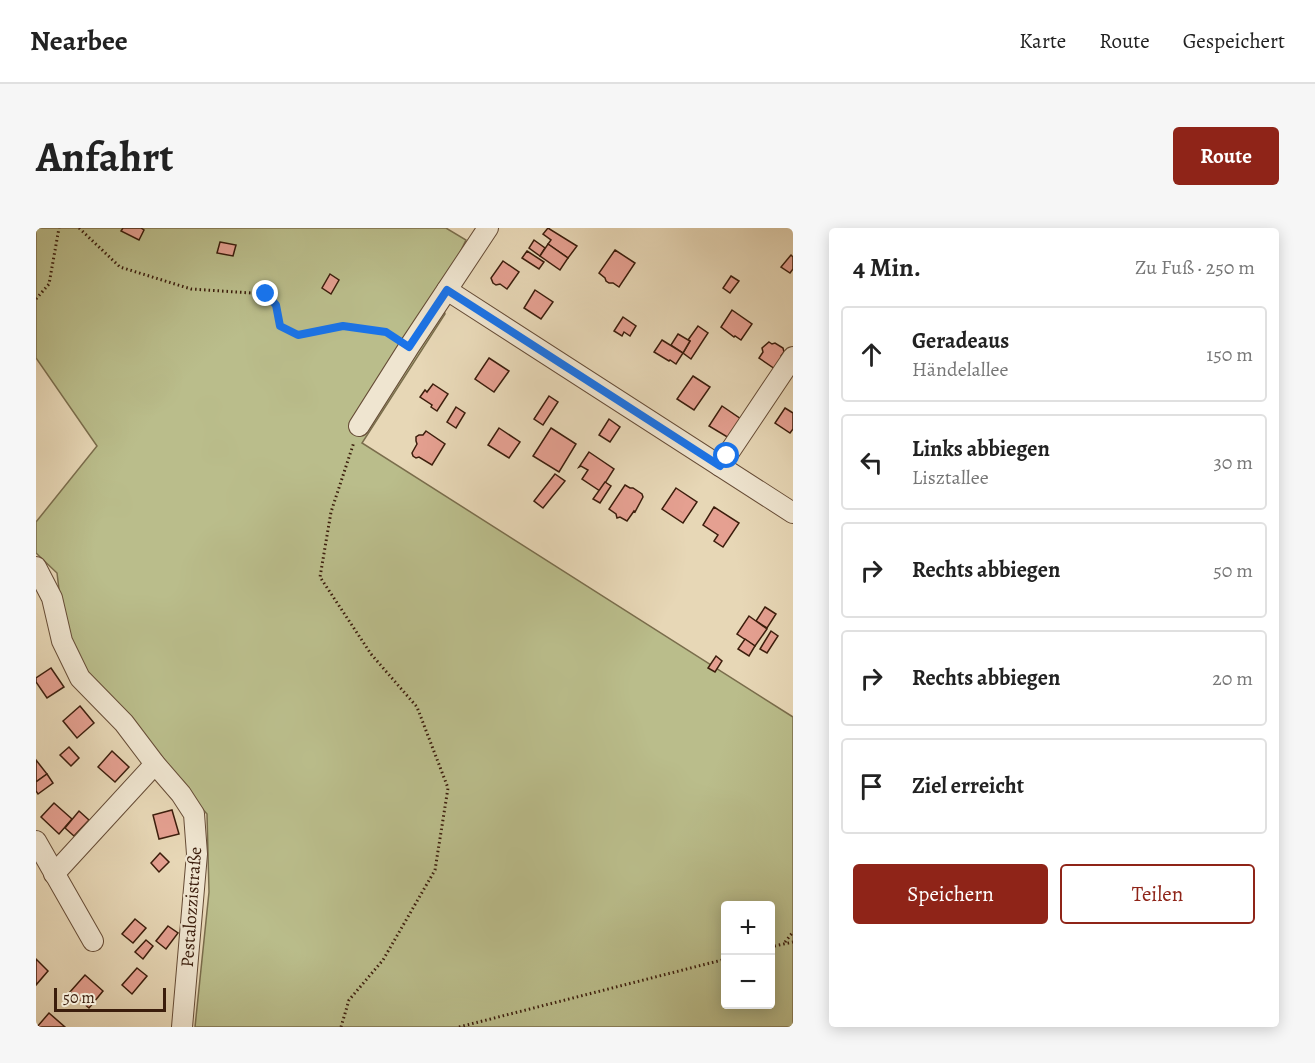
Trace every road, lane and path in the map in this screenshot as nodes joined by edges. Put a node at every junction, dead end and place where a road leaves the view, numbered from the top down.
1 (59, 228) edge
2 (79, 228) edge
3 (488, 228) edge
4 (447, 290) junction
5 (36, 299) edge
6 (409, 347) junction
7 (793, 357) edge
8 (359, 426) joint
9 (720, 466) junction
10 (793, 513) edge
11 (36, 567) edge
12 (155, 764) junction
13 (36, 841) edge
14 (54, 874) junction
15 (793, 932) edge
16 (93, 941) dead end
17 (793, 942) edge
18 (784, 944) junction
19 (775, 946) edge
20 (721, 960) edge
21 (182, 1027) edge
22 (341, 1027) edge
23 (459, 1027) edge

1 - 5 path
2 - 6 path
3 - 4 street
4 - 6 street
4 - 9 street
6 - 8 street
7 - 9 street
8 - 22 path
9 - 10 street
11 - 12 street, Pestalozzistraße
12 - 14 street
12 - 21 street, Pestalozzistraße
13 - 14 street
14 - 16 street
15 - 18 path
17 - 18 path
18 - 19 path
20 - 23 path

